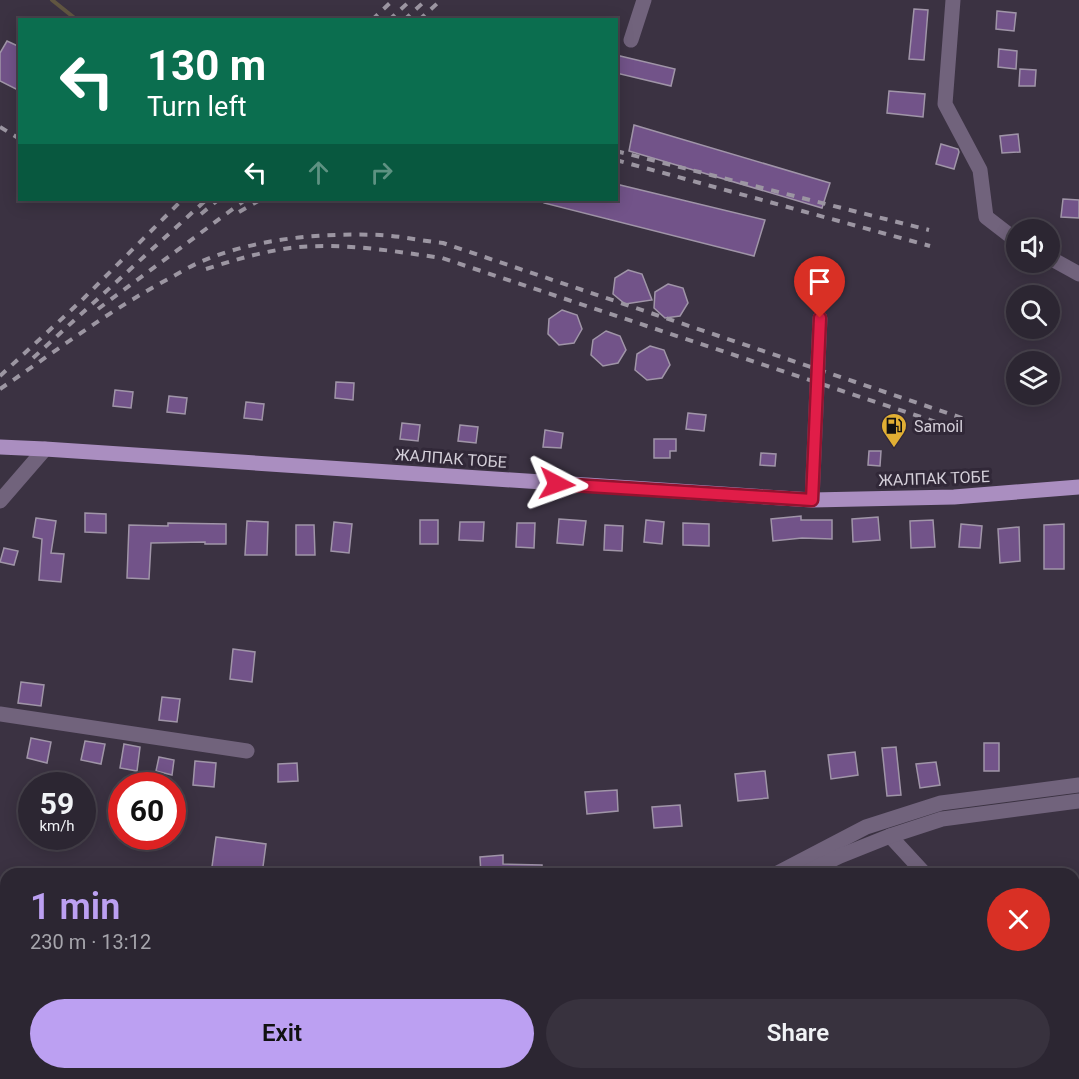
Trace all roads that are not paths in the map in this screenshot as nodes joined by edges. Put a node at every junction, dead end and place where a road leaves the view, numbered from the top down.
1 (644, 0) edge
2 (953, 0) edge
3 (631, 40) dead end
4 (1006, 232) edge
5 (1060, 264) edge
6 (1079, 274) edge
7 (820, 318) dead end
8 (0, 447) edge
9 (45, 449) junction
10 (1079, 487) edge
11 (812, 500) junction
12 (0, 501) edge
13 (0, 714) edge
14 (247, 751) dead end
15 (1079, 785) edge
16 (1079, 801) edge
17 (890, 836) junction
18 (787, 868) edge
19 (815, 868) edge
20 (919, 868) edge

1 - 3 street
2 - 4 street
5 - 6 street
7 - 11 street
8 - 9 main road, ЖАЛПАК ТОБЕ
9 - 11 main road, ЖАЛПАК ТОБЕ
9 - 12 street
10 - 11 main road, ЖАЛПАК ТОБЕ
13 - 14 street
15 - 18 street
16 - 17 street
17 - 19 street
17 - 20 street

